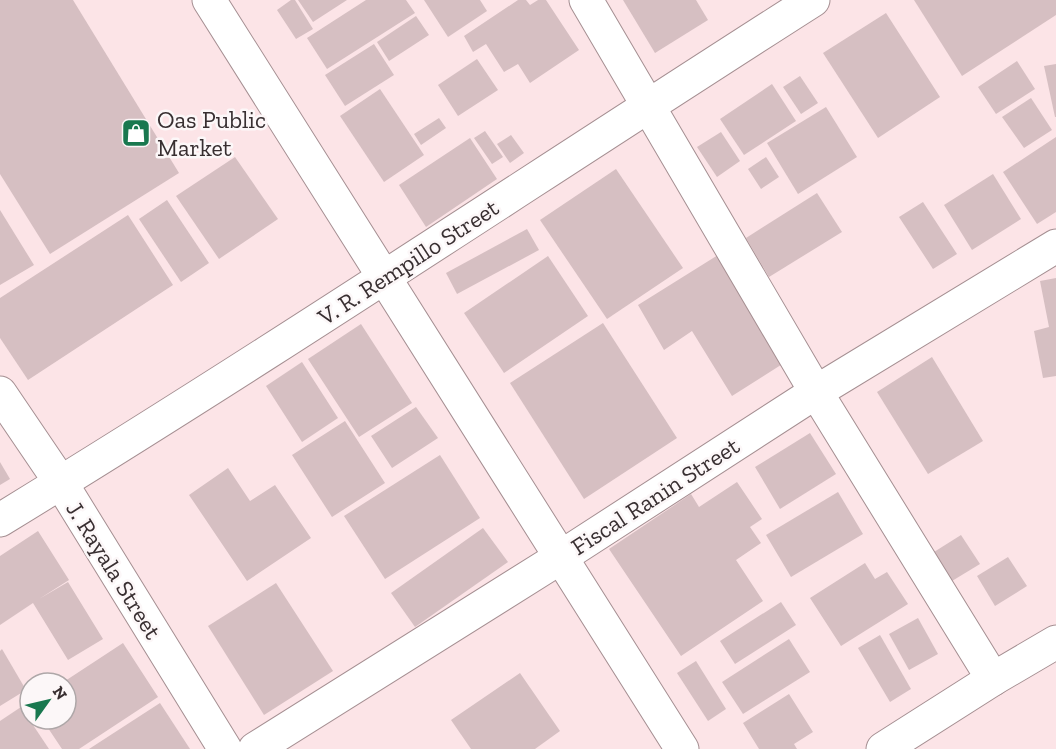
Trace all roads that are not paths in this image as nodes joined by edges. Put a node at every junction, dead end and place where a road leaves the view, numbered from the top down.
1 (585, 0) edge
2 (813, 0) edge
3 (218, 3) edge
4 (647, 106) junction
5 (1056, 246) edge
6 (386, 278) junction
7 (816, 392) junction
8 (0, 393) edge
9 (61, 483) junction
10 (0, 520) edge
11 (561, 557) junction
12 (1056, 642) edge
13 (993, 679) junction
14 (225, 749) edge
15 (255, 749) edge
16 (682, 749) edge
17 (883, 749) edge

1 - 4 street
2 - 4 street, V. R. Rempillo Street
3 - 6 street
4 - 6 street, V. R. Rempillo Street
4 - 7 street
5 - 7 street, Fiscal Ranin Street
6 - 9 street, V. R. Rempillo Street
6 - 11 street
7 - 11 street, Fiscal Ranin Street
7 - 13 street
8 - 9 street, J. Rayala Street
9 - 10 street, V. R. Rempillo Street
9 - 14 street, J. Rayala Street
11 - 15 street, Fiscal Ranin Street
11 - 16 street
12 - 13 street
13 - 17 street

